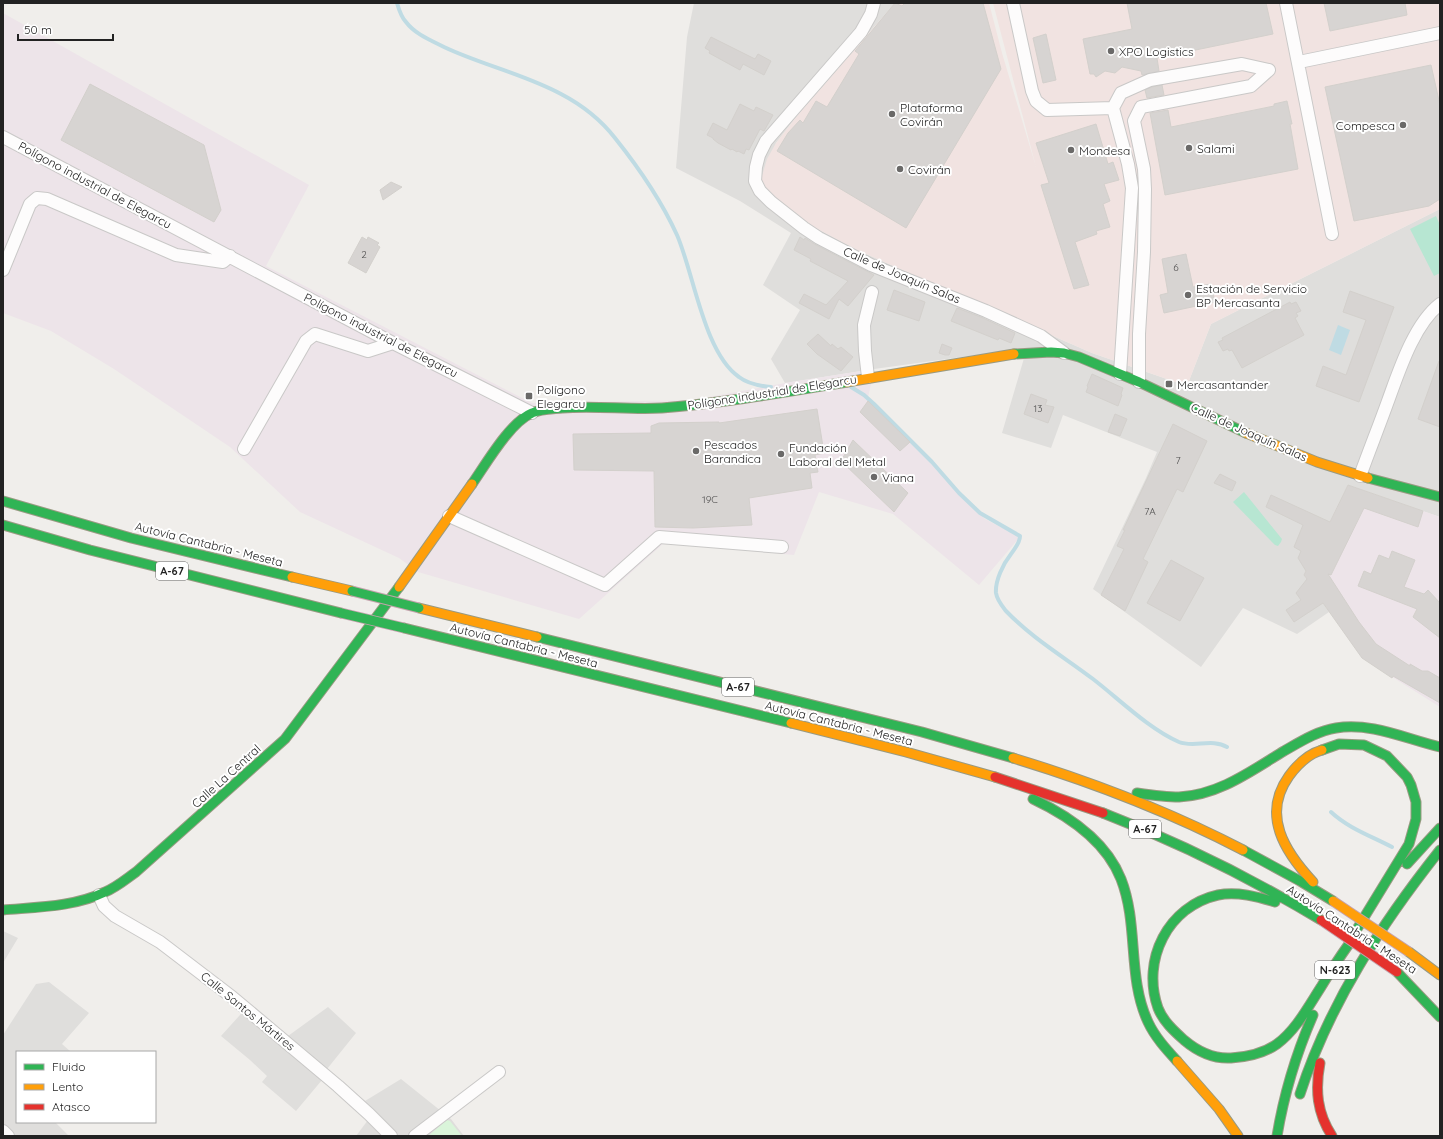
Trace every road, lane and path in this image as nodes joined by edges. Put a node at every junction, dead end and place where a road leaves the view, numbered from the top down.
1 (874, 3) edge
2 (1013, 3) edge
3 (1286, 3) edge
4 (1440, 33) edge
5 (1299, 62) junction
6 (1113, 108) junction
7 (3, 136) edge
8 (1332, 234) dead end
9 (230, 256) junction
10 (3, 270) edge
11 (872, 292) dead end
12 (1440, 304) edge
13 (393, 343) junction
14 (1064, 353) junction
15 (1120, 374) junction
16 (868, 377) junction
17 (1139, 382) junction
18 (532, 413) junction
19 (244, 449) dead end
20 (1360, 476) junction
21 (3, 495) edge
22 (1440, 497) edge
23 (3, 502) edge
24 (449, 516) junction
25 (71, 522) junction
26 (3, 525) edge
27 (782, 547) dead end
28 (407, 576) joint
29 (1440, 747) edge
30 (958, 766) junction
31 (1055, 772) junction
32 (1440, 828) edge
33 (1440, 850) edge
34 (1440, 860) edge
35 (99, 895) junction
36 (1333, 901) junction
37 (3, 910) edge
38 (1392, 914) junction
39 (1321, 920) junction
40 (1357, 929) junction
41 (1349, 944) junction
42 (1409, 952) junction
43 (1440, 967) edge
44 (1397, 972) junction
45 (1440, 975) edge
46 (1349, 984) junction
47 (1440, 1003) edge
48 (1440, 1017) edge
49 (499, 1072) dead end
50 (1296, 1106) dead end
51 (3, 1131) edge
52 (8, 1136) edge
53 (391, 1136) edge
54 (415, 1136) edge
55 (1238, 1136) edge
56 (1277, 1136) edge
57 (1332, 1136) edge

1 - 14 street, Calle de Joaquín Salas
2 - 6 street
3 - 5 street
4 - 5 street
5 - 8 street
6 - 15 street
6 - 17 street
7 - 9 street, Polígono industrial de Elegarcu
9 - 10 street
9 - 13 street, Polígono industrial de Elegarcu
11 - 16 street
12 - 20 street
13 - 18 street, Polígono industrial de Elegarcu
13 - 19 street, Polígono industrial de Elegarcu
14 - 15 main road, Calle de Joaquín Salas
14 - 16 main road, Calle de Joaquín Salas
15 - 17 main road, Calle de Joaquín Salas
16 - 18 main road, Polígono industrial de Elegarcu
17 - 20 main road, Calle de Joaquín Salas
18 - 24 main road, Polígono industrial de Elegarcu
20 - 22 main road, Calle de Joaquín Salas
21 - 25 main road
23 - 25 main road, Autovía Cantabria - Meseta / A-67
24 - 27 street
24 - 28 main road, Polígono industrial de Elegarcu
25 - 31 main road, Autovía Cantabria - Meseta / A-67, bridge
26 - 30 main road, Autovía Cantabria - Meseta / A-67, bridge
28 - 35 main road, Calle La Central
29 - 31 main road
30 - 39 main road, Autovía Cantabria - Meseta / A-67
30 - 55 main road
31 - 36 main road, Autovía Cantabria - Meseta / A-67
32 - 40 main road, N-623
33 - 38 main road, N-623
34 - 38 main road
35 - 37 main road, Calle La Central
35 - 53 street, Calle Santos Mártires
36 - 40 main road
36 - 42 main road, Autovía Cantabria - Meseta / A-67, bridge
38 - 46 main road, N-623
39 - 41 main road
39 - 44 main road, Autovía Cantabria - Meseta / A-67, bridge
40 - 41 main road, N-623
41 - 56 main road, N-623
42 - 43 main road
42 - 45 main road, Autovía Cantabria - Meseta / A-67
44 - 47 main road, Autovía Cantabria - Meseta / A-67
44 - 48 main road
46 - 50 main road, N-623
46 - 57 main road
49 - 54 street
51 - 52 street

